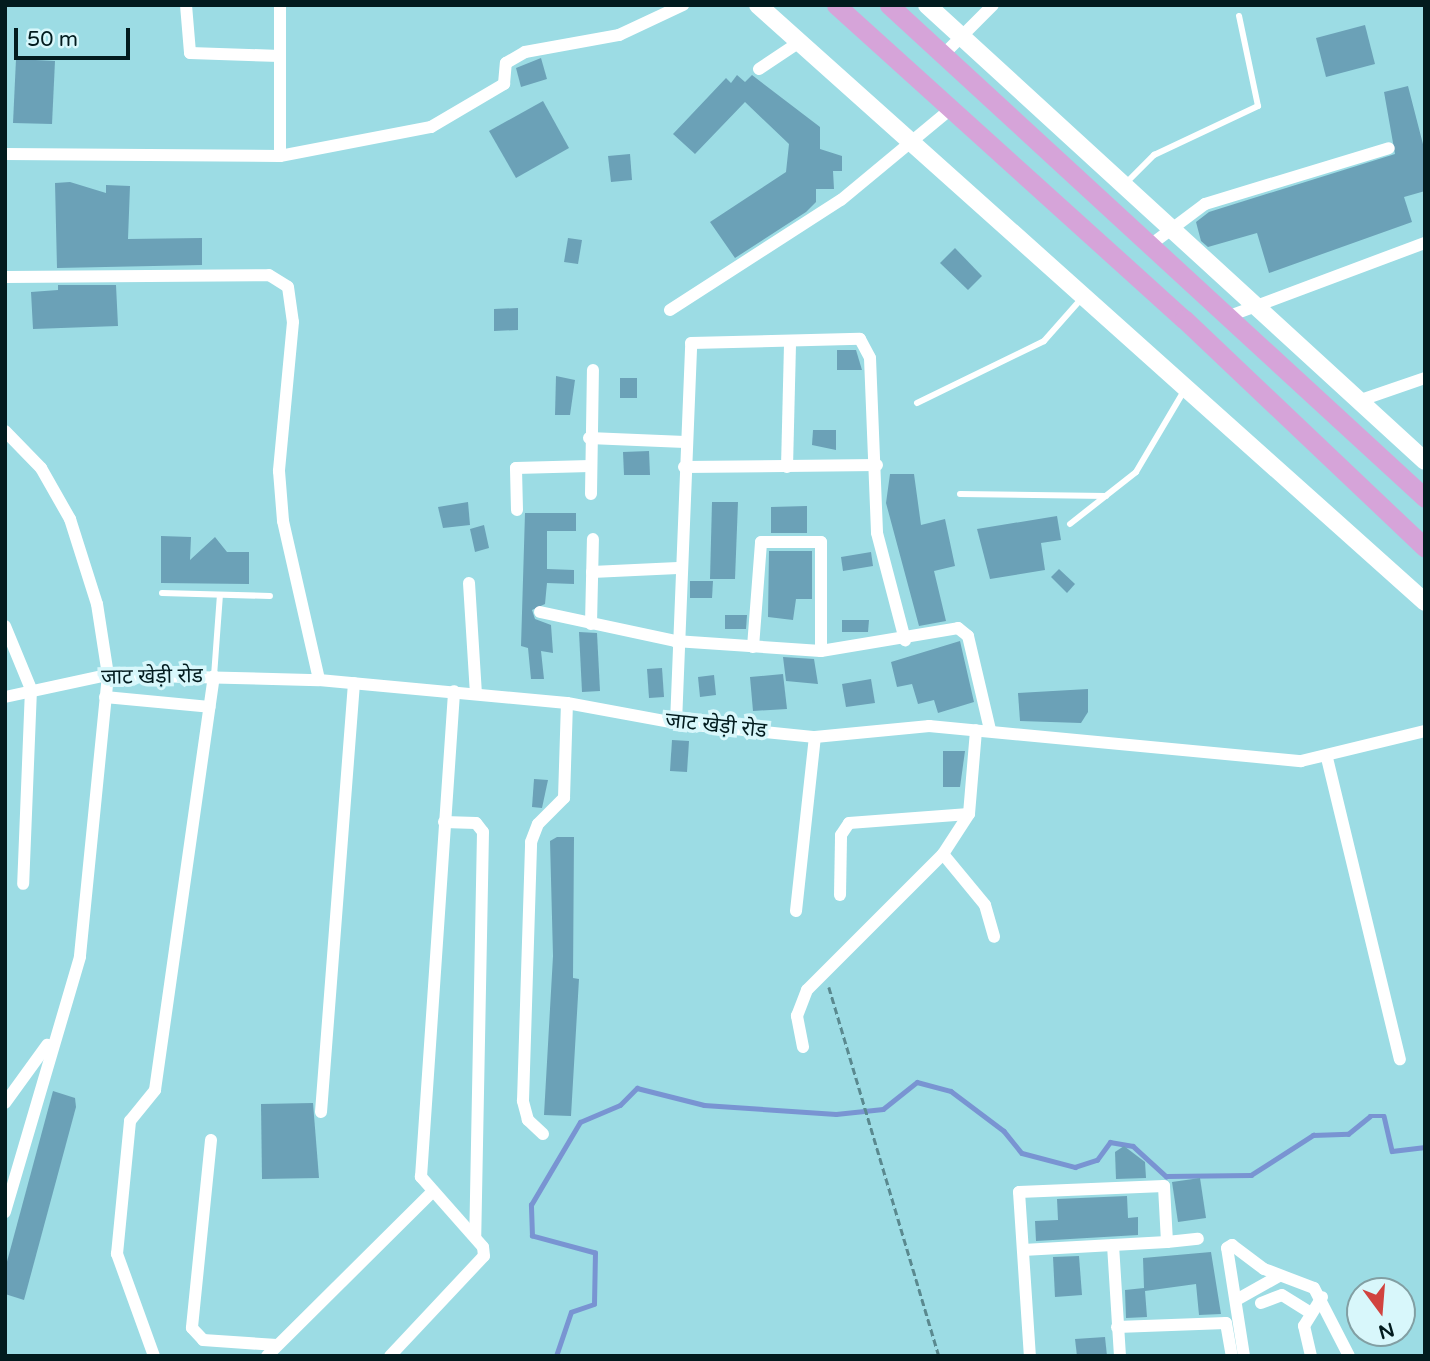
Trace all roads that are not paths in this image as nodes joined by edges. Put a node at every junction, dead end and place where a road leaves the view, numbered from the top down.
1 (186, 5) edge
2 (280, 5) edge
3 (683, 5) edge
4 (758, 5) edge
5 (836, 5) edge
6 (889, 5) edge
7 (927, 5) edge
8 (993, 5) edge
9 (1239, 16) dead end
10 (962, 36) junction
11 (801, 41) junction
12 (946, 52) junction
13 (280, 56) junction
14 (759, 69) dead end
15 (952, 108) junction
16 (915, 145) junction
17 (1389, 148) dead end
18 (5, 154) edge
19 (281, 156) junction
20 (1126, 183) junction
21 (1174, 227) junction
22 (1153, 243) junction
23 (1425, 243) edge
24 (5, 277) edge
25 (1086, 294) junction
26 (1256, 304) junction
27 (670, 310) dead end
28 (1232, 315) junction
29 (790, 341) junction
30 (593, 370) dead end
31 (1425, 378) edge
32 (1186, 388) junction
33 (1361, 400) junction
34 (917, 403) dead end
35 (5, 431) edge
36 (589, 438) junction
37 (685, 442) junction
38 (1425, 461) edge
39 (877, 465) junction
40 (590, 466) junction
41 (684, 467) junction
42 (787, 467) junction
43 (591, 494) dead end
44 (960, 494) dead end
45 (1108, 496) junction
46 (1425, 498) edge
47 (517, 510) dead end
48 (1070, 524) dead end
49 (593, 539) dead end
50 (1425, 548) edge
51 (678, 568) junction
52 (592, 572) junction
53 (469, 583) dead end
54 (162, 593) dead end
55 (220, 595) junction
56 (270, 596) dead end
57 (1425, 603) edge
58 (540, 612) dead end
59 (591, 624) junction
60 (5, 626) edge
61 (905, 640) junction
62 (676, 641) junction
63 (753, 647) junction
64 (821, 651) junction
65 (108, 675) junction
66 (214, 676) junction
67 (319, 680) junction
68 (354, 682) junction
69 (31, 689) junction
70 (454, 691) junction
71 (476, 693) junction
72 (5, 697) edge
73 (105, 697) junction
74 (567, 703) junction
75 (210, 707) junction
76 (676, 723) junction
77 (976, 730) junction
78 (990, 730) junction
79 (1425, 731) edge
80 (815, 737) junction
81 (1327, 758) junction
82 (969, 814) junction
83 (444, 822) junction
84 (943, 854) junction
85 (23, 884) dead end
86 (840, 895) dead end
87 (796, 911) dead end
88 (994, 937) dead end
89 (50, 1042) junction
90 (803, 1047) dead end
91 (1400, 1059) dead end
92 (5, 1104) edge
93 (321, 1112) dead end
94 (543, 1134) dead end
95 (211, 1140) dead end
96 (431, 1194) junction
97 (5, 1212) edge
98 (475, 1237) junction
99 (1198, 1238) dead end
100 (1167, 1242) junction
101 (1113, 1245) junction
102 (1023, 1250) junction
103 (1279, 1276) junction
104 (1322, 1297) junction
105 (1238, 1299) junction
106 (1261, 1303) dead end
107 (1308, 1311) junction
108 (1118, 1326) junction
109 (277, 1345) junction
110 (154, 1356) edge
111 (267, 1356) edge
112 (390, 1356) edge
113 (1030, 1356) edge
114 (1120, 1356) edge
115 (1232, 1356) edge
116 (1244, 1356) edge
117 (1311, 1356) edge
118 (1349, 1356) edge

1 - 13 street
2 - 13 street
3 - 19 street
4 - 11 street
5 - 15 main road
6 - 12 main road
7 - 10 street
8 - 10 street
9 - 20 lane
10 - 12 street
10 - 20 street
11 - 14 street
11 - 16 street
12 - 22 main road
13 - 19 street
15 - 16 street
15 - 50 main road
16 - 25 street
16 - 27 street
17 - 21 street
18 - 19 street
20 - 21 street
21 - 22 street
21 - 26 street
22 - 28 main road
23 - 26 street
24 - 67 street
25 - 32 street
25 - 34 lane
26 - 28 street
26 - 33 street
28 - 46 main road
29 - 37 street
29 - 39 street
29 - 42 street
30 - 36 street
31 - 33 street
32 - 45 lane
32 - 57 street
33 - 38 street
35 - 65 street
36 - 37 street
36 - 40 street
37 - 41 street
39 - 42 street
39 - 61 street
40 - 43 street
40 - 47 street
41 - 42 street
41 - 51 street
44 - 45 lane
45 - 48 lane
49 - 52 street
51 - 52 street
51 - 62 street
52 - 59 street
53 - 71 street
54 - 55 lane
55 - 56 lane
55 - 66 lane
58 - 59 street
59 - 62 street
60 - 69 street
61 - 64 street
61 - 78 street
62 - 63 street
62 - 76 street
63 - 64 street
63 - 64 street
65 - 66 street, जाट खेड़ी रोड
65 - 69 street, जाट खेड़ी रोड
65 - 73 street
66 - 67 street, जाट खेड़ी रोड
66 - 75 street
67 - 68 street, जाट खेड़ी रोड
68 - 70 street, जाट खेड़ी रोड
68 - 93 street
69 - 72 street, जाट खेड़ी रोड
69 - 85 street
70 - 71 street, जाट खेड़ी रोड
70 - 83 street
71 - 74 street, जाट खेड़ी रोड
73 - 75 street
73 - 89 street
74 - 76 street, जाट खेड़ी रोड
74 - 94 street
75 - 110 street
76 - 80 street, जाट खेड़ी रोड
77 - 78 street, जाट खेड़ी रोड
77 - 80 street, जाट खेड़ी रोड
77 - 82 street
78 - 81 street, जाट खेड़ी रोड
79 - 81 street, जाट खेड़ी रोड
80 - 87 street
81 - 91 street
82 - 84 street
82 - 86 street
83 - 96 street
83 - 98 street
84 - 88 street
84 - 90 street
89 - 92 street
89 - 97 street
95 - 109 street
96 - 98 street
96 - 109 street
98 - 112 street
99 - 100 street
100 - 101 street
100 - 102 street
101 - 102 street
101 - 108 street
102 - 113 street
103 - 104 street
103 - 105 street
103 - 105 street
104 - 107 street
104 - 118 street
105 - 116 street
106 - 107 street
107 - 117 street
108 - 114 street
108 - 115 street
109 - 111 street

